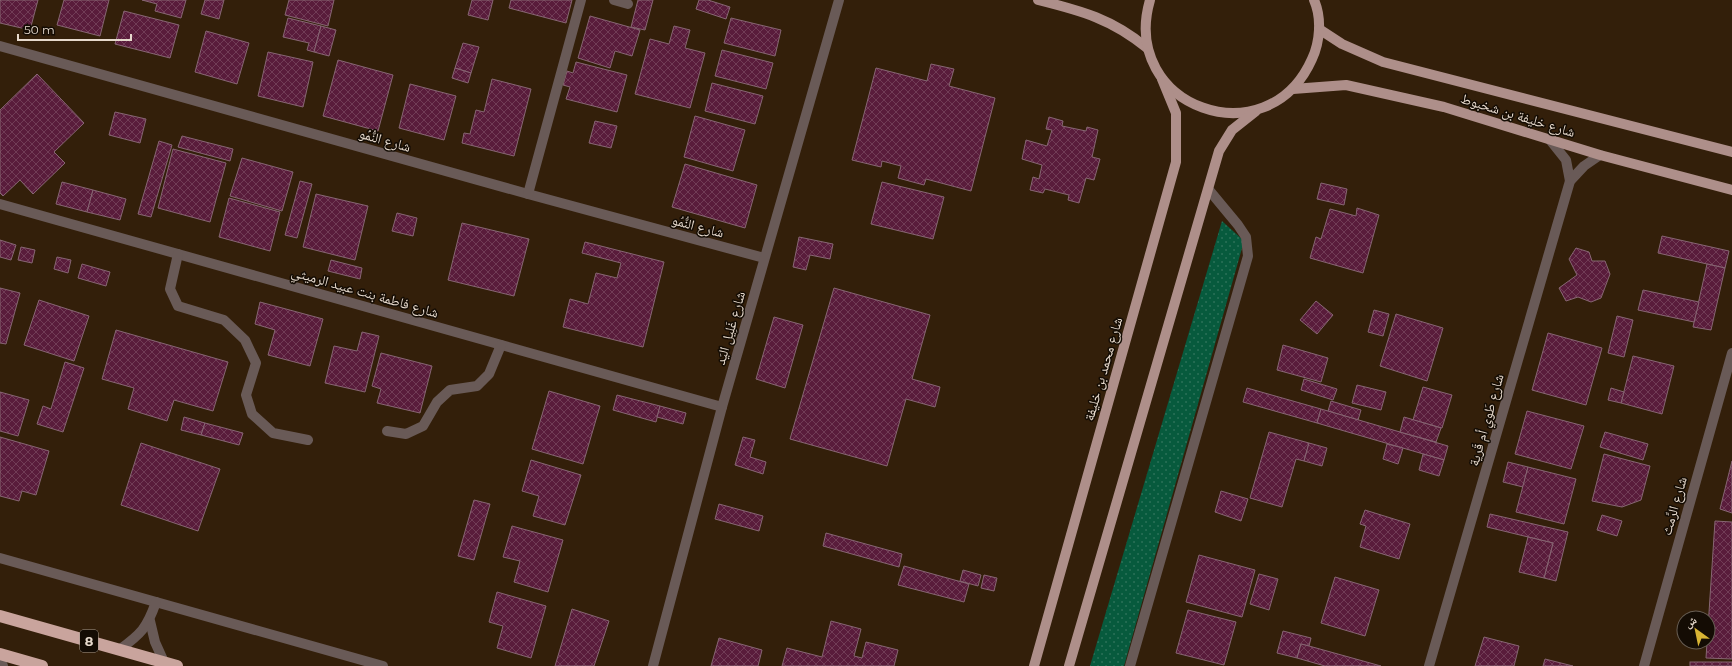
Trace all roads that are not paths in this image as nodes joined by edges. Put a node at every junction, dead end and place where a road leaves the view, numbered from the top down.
1 (581, 0) edge
2 (614, 0) edge
3 (839, 0) edge
4 (1038, 0) edge
5 (1150, 0) edge
6 (1314, 0) edge
7 (628, 4) dead end
8 (1319, 29) junction
9 (0, 46) edge
10 (1147, 48) junction
11 (1162, 78) junction
12 (1293, 89) junction
13 (1256, 111) junction
14 (1550, 140) junction
15 (1732, 152) edge
16 (1600, 155) junction
17 (1570, 181) junction
18 (1209, 190) junction
19 (1732, 190) edge
20 (528, 194) junction
21 (0, 204) edge
22 (178, 254) junction
23 (764, 258) junction
24 (501, 345) junction
25 (1732, 353) edge
26 (722, 407) junction
27 (387, 431) dead end
28 (308, 440) dead end
29 (0, 558) edge
30 (156, 602) junction
31 (0, 616) edge
32 (150, 621) junction
33 (119, 650) junction
34 (0, 654) edge
35 (0, 660) edge
36 (164, 662) junction
37 (3, 666) edge
38 (42, 666) edge
39 (177, 666) edge
40 (383, 666) edge
41 (653, 666) edge
42 (1034, 666) edge
43 (1069, 666) edge
44 (1130, 666) edge
45 (1429, 666) edge
46 (1644, 666) edge

1 - 20 street
2 - 7 street
3 - 23 street, شارع غَلِيل اليَد
4 - 10 main road
5 - 10 main road
6 - 8 main road
8 - 12 main road
8 - 15 main road, شارع خليفة بن شخبوط
9 - 20 street, شارع النُّمُو
10 - 11 main road
11 - 13 main road
11 - 42 main road, شارع محمد بن خليفة
12 - 13 main road
12 - 14 main road, شارع خليفة بن شخبوط
13 - 18 main road
14 - 16 main road, شارع خليفة بن شخبوط
14 - 17 street, شارع طَوي أم قَرية
16 - 17 street, شارع طَوي أم قَرية
16 - 19 main road, شارع خليفة بن شخبوط
17 - 45 street, شارع طَوي أم قَرية
18 - 43 main road
18 - 44 street
20 - 23 street, شارع النُّمُو
21 - 22 street, شارع فاطمة بنت عبيد الرميثي
22 - 24 street, شارع فاطمة بنت عبيد الرميثي
22 - 28 street
23 - 26 street, شارع غَلِيل اليَد
24 - 26 street, شارع فاطمة بنت عبيد الرميثي
24 - 27 street
25 - 46 street, شارع الرِّمث
26 - 41 street, شارع غَلِيل اليَد
29 - 30 street
30 - 32 street
30 - 40 street
31 - 33 highway, 8
32 - 33 street
32 - 36 street
33 - 36 highway, 8
34 - 38 highway
35 - 37 street
36 - 39 highway, 8

